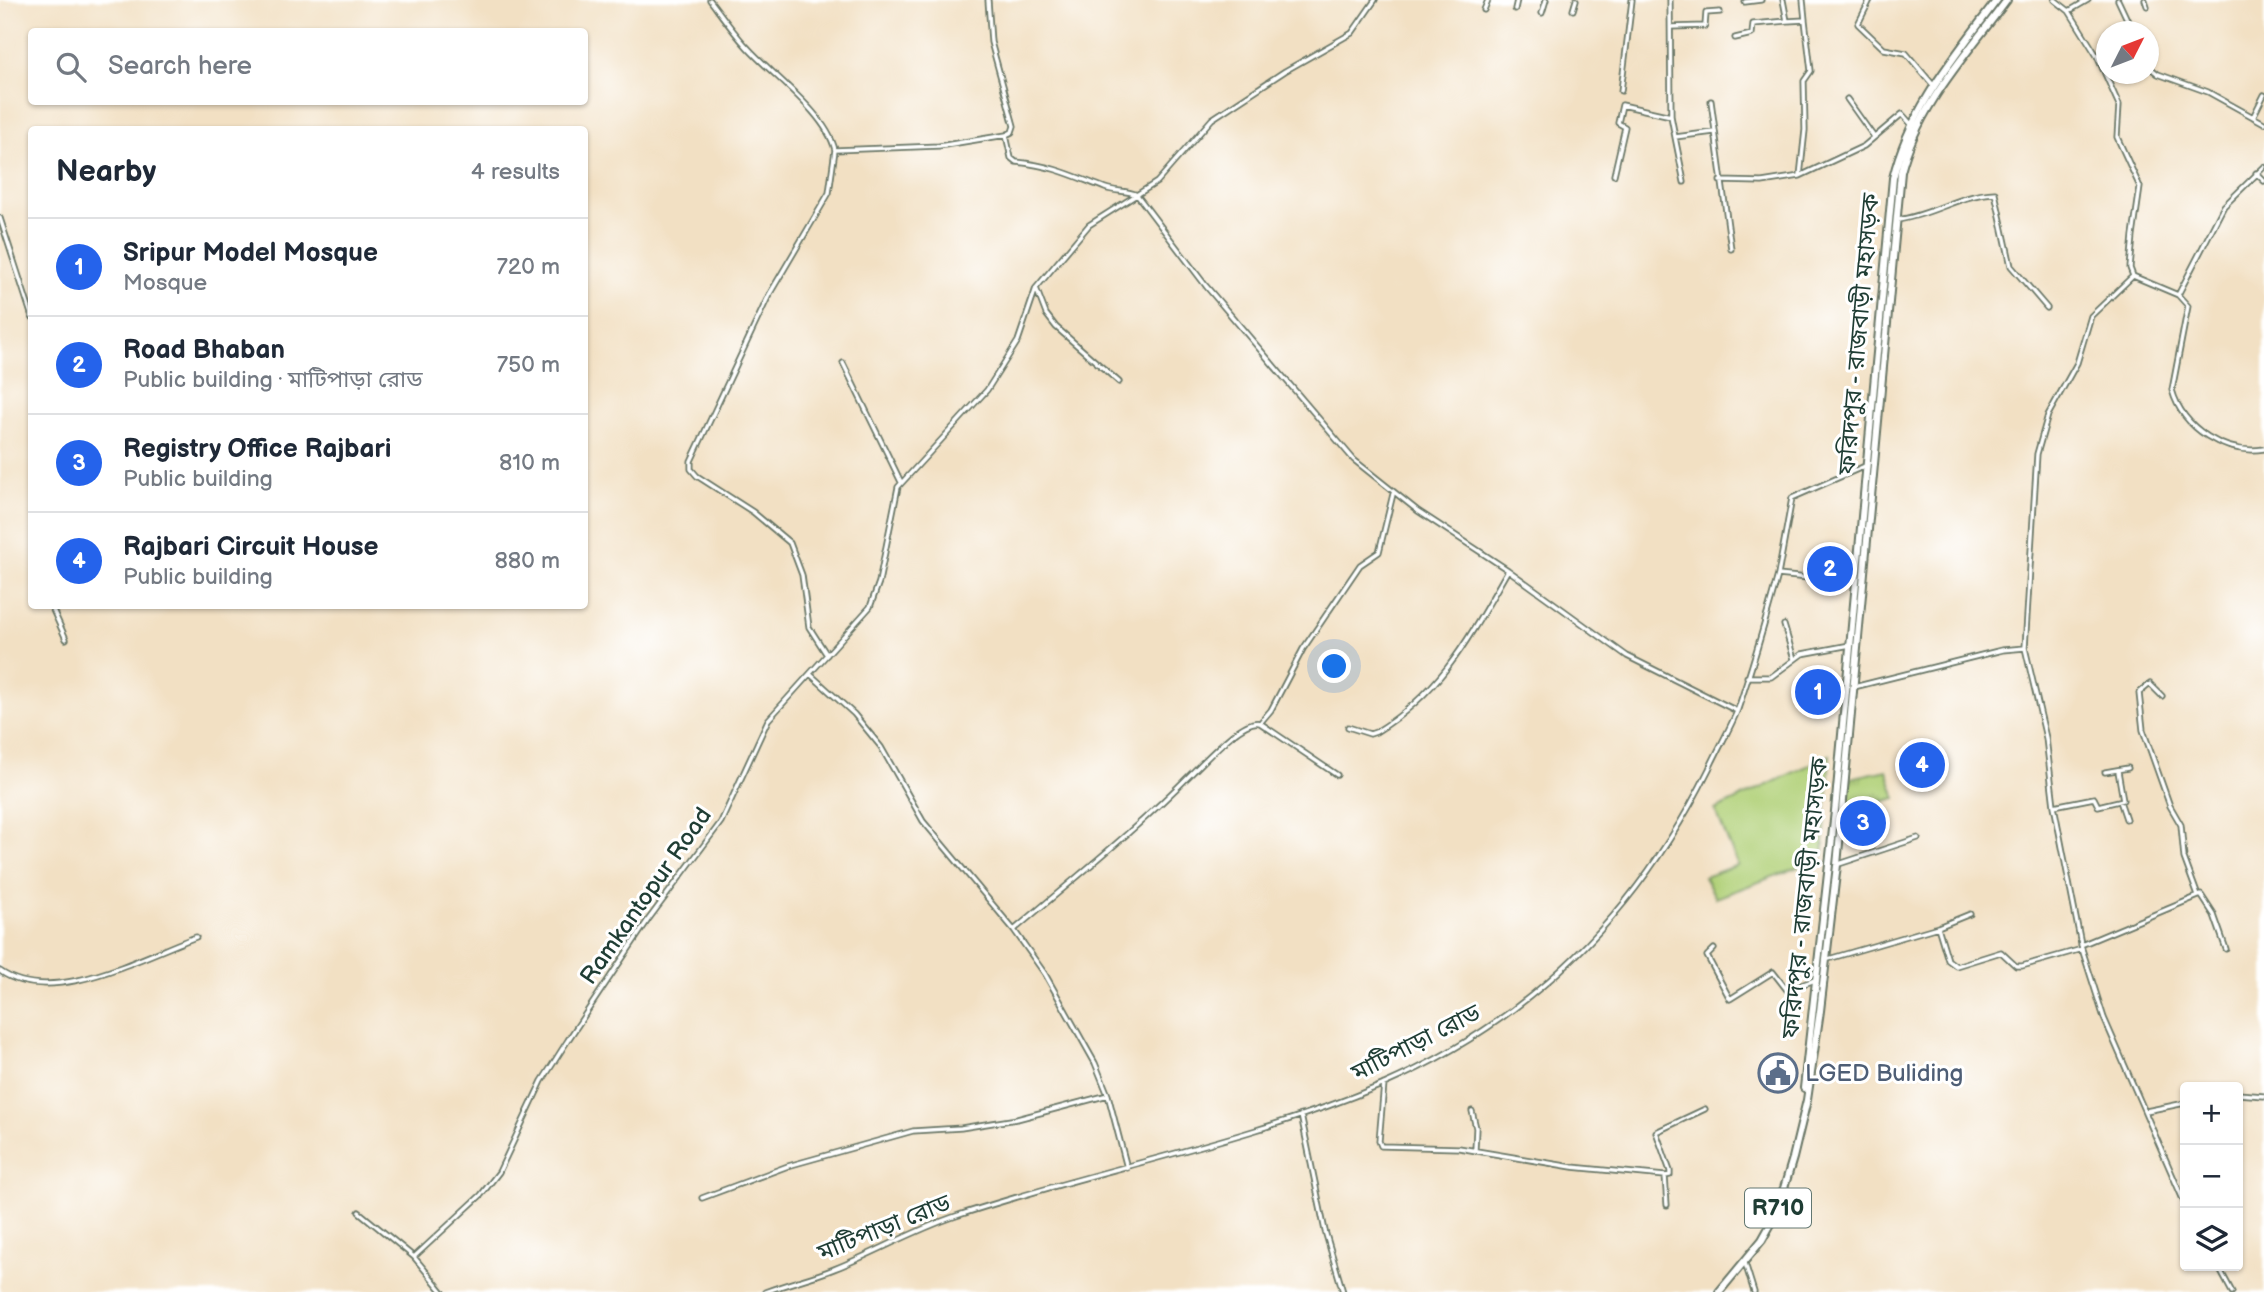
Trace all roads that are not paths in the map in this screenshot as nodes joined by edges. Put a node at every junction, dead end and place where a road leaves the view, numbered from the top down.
1 (710, 0) edge
2 (988, 0) edge
3 (1375, 0) edge
4 (1488, 0) edge
5 (1517, 0) edge
6 (1546, 0) edge
7 (1576, 0) edge
8 (1632, 0) edge
9 (1670, 0) edge
10 (1761, 0) edge
11 (1783, 0) edge
12 (1803, 0) edge
13 (1870, 0) edge
14 (1997, 0) edge
15 (2007, 0) edge
16 (2055, 0) edge
17 (2088, 0) edge
18 (2118, 0) edge
19 (2145, 0) edge
20 (1745, 1) edge
21 (2147, 6) dead end
22 (1514, 9) dead end
23 (1484, 10) dead end
24 (1573, 10) dead end
25 (1747, 10) dead end
26 (2069, 11) junction
27 (1720, 12) dead end
28 (1542, 13) dead end
29 (1805, 20) junction
30 (1787, 21) junction
31 (2128, 21) edge
32 (1671, 27) junction
33 (1735, 38) dead end
34 (2159, 74) edge
35 (1933, 85) junction
36 (1621, 90) dead end
37 (2264, 95) edge
38 (1847, 99) dead end
39 (1711, 100) dead end
40 (1671, 116) junction
41 (2253, 117) junction
42 (2264, 123) edge
43 (1910, 124) junction
44 (1714, 132) junction
45 (1006, 135) junction
46 (1675, 137) junction
47 (1874, 137) junction
48 (835, 150) junction
49 (2264, 167) edge
50 (2256, 173) junction
51 (1615, 175) dead end
52 (1800, 176) junction
53 (1720, 181) junction
54 (2264, 181) edge
55 (1684, 182) dead end
56 (1138, 195) junction
57 (0, 218) edge
58 (1895, 220) junction
59 (1731, 249) dead end
60 (2133, 276) junction
61 (1036, 288) junction
62 (2178, 295) junction
63 (28, 305) edge
64 (2047, 308) dead end
65 (843, 363) dead end
66 (1119, 382) dead end
67 (2264, 449) edge
68 (1866, 466) junction
69 (901, 482) junction
70 (1393, 494) junction
71 (1508, 570) junction
72 (1778, 575) junction
73 (1858, 575) junction
74 (54, 609) edge
75 (1784, 625) dead end
76 (66, 639) dead end
77 (1850, 645) junction
78 (2025, 648) junction
79 (827, 655) junction
80 (1794, 659) junction
81 (810, 674) junction
82 (1747, 677) junction
83 (1852, 688) junction
84 (2162, 696) dead end
85 (1737, 711) junction
86 (1260, 723) junction
87 (1348, 727) dead end
88 (2128, 768) dead end
89 (2118, 771) junction
90 (2105, 772) dead end
91 (1337, 775) dead end
92 (2120, 801) junction
93 (2054, 806) junction
94 (2126, 819) dead end
95 (1918, 838) dead end
96 (1837, 865) junction
97 (2198, 895) junction
98 (1970, 914) dead end
99 (1938, 927) junction
100 (1014, 930) junction
101 (196, 937) dead end
102 (2082, 947) junction
103 (1714, 949) dead end
104 (2226, 949) dead end
105 (1823, 960) junction
106 (0, 971) edge
107 (1817, 980) junction
108 (1384, 1084) junction
109 (2243, 1094) edge
110 (1108, 1095) junction
111 (2264, 1096) edge
112 (2180, 1104) edge
113 (1803, 1108) junction
114 (1705, 1109) dead end
115 (1472, 1111) dead end
116 (2146, 1111) junction
117 (1301, 1115) junction
118 (1475, 1150) junction
119 (1127, 1168) junction
120 (1665, 1176) junction
121 (2180, 1194) edge
122 (702, 1198) dead end
123 (1667, 1205) dead end
124 (359, 1212) dead end
125 (414, 1257) junction
126 (1744, 1261) junction
127 (2221, 1271) edge
128 (443, 1292) edge
129 (765, 1292) edge
130 (1343, 1292) edge
131 (1719, 1292) edge
132 (1754, 1292) edge
133 (2232, 1292) edge

1 - 48 street
2 - 45 street
3 - 56 street, Ramkantopur Road
4 - 23 street
5 - 22 street
6 - 28 street
7 - 24 street
8 - 36 street
9 - 32 street
10 - 20 street
11 - 30 street
12 - 29 street
13 - 35 street
14 - 35 main road, ফরিদপুর - রাজবাড়ী মহাসড়ক
15 - 58 main road, ফরিদপুর - রাজবাড়ী মহাসড়ক
16 - 26 street
17 - 26 street
18 - 31 street
19 - 21 street
20 - 25 street
26 - 60 street
27 - 32 street
29 - 30 street
29 - 52 street
30 - 33 street
32 - 40 street
34 - 41 street
35 - 43 main road, ফরিদপুর - রাজবাড়ী মহাসড়ক
37 - 41 street
38 - 47 street
39 - 44 street
40 - 46 street
40 - 51 street
41 - 42 street
43 - 47 street
43 - 68 main road, ফরিদপুর - রাজবাড়ী মহাসড়ক
44 - 46 street
44 - 53 street
45 - 48 street
45 - 56 street
46 - 55 street
47 - 52 street
48 - 79 street
49 - 50 street
50 - 54 street
50 - 62 street
52 - 53 street
53 - 59 street
56 - 61 street, Ramkantopur Road
56 - 70 street
57 - 63 street
58 - 64 street
58 - 83 main road, ফরিদপুর - রাজবাড়ী মহাসড়ক
60 - 62 street
60 - 78 street
61 - 66 street
61 - 69 street, Ramkantopur Road
62 - 67 street
65 - 69 street
68 - 72 street, মাটিপাড়া রোড
68 - 73 main road, ফরিদপুর - রাজবাড়ী মহাসড়ক
69 - 79 street, Ramkantopur Road
70 - 71 street
70 - 86 street
71 - 85 street
71 - 87 street
72 - 73 street
72 - 82 street, মাটিপাড়া রোড
73 - 77 main road, ফরিদপুর - রাজবাড়ী মহাসড়ক
74 - 76 street
75 - 80 street
77 - 80 street
77 - 105 main road, ফরিদপুর - রাজবাড়ী মহাসড়ক
78 - 83 street
78 - 93 street
79 - 81 street, Ramkantopur Road
80 - 82 street
81 - 100 street
81 - 125 street, Ramkantopur Road
82 - 85 street, মাটিপাড়া রোড
83 - 96 main road, ফরিদপুর - রাজবাড়ী মহাসড়ক
84 - 97 street
85 - 108 street, মাটিপাড়া রোড
86 - 91 street
86 - 100 street
88 - 89 street
89 - 90 street
89 - 92 street
92 - 93 street
92 - 94 street
93 - 102 street
95 - 96 street
96 - 105 main road, ফরিদপুর - রাজবাড়ী মহাসড়ক
97 - 102 street
97 - 104 street
98 - 99 street
99 - 102 street
99 - 105 street
100 - 110 street
101 - 106 street
102 - 116 street
103 - 107 street
105 - 107 main road, ফরিদপুর - রাজবাড়ী মহাসড়ক
105 - 113 main road, ফরিদপুর - রাজবাড়ী মহাসড়ক
107 - 113 main road, ফরিদপুর - রাজবাড়ী মহাসড়ক
108 - 117 street, মাটিপাড়া রোড
108 - 118 street
109 - 111 street
110 - 119 street
110 - 122 street
112 - 116 street
113 - 126 main road, R710
114 - 120 street
115 - 118 street
116 - 121 street
117 - 119 street, মাটিপাড়া রোড
117 - 130 street
118 - 120 street
119 - 129 street, মাটিপাড়া রোড
120 - 123 street
124 - 125 street
125 - 128 street
126 - 131 main road, R710
126 - 132 street
127 - 133 street

